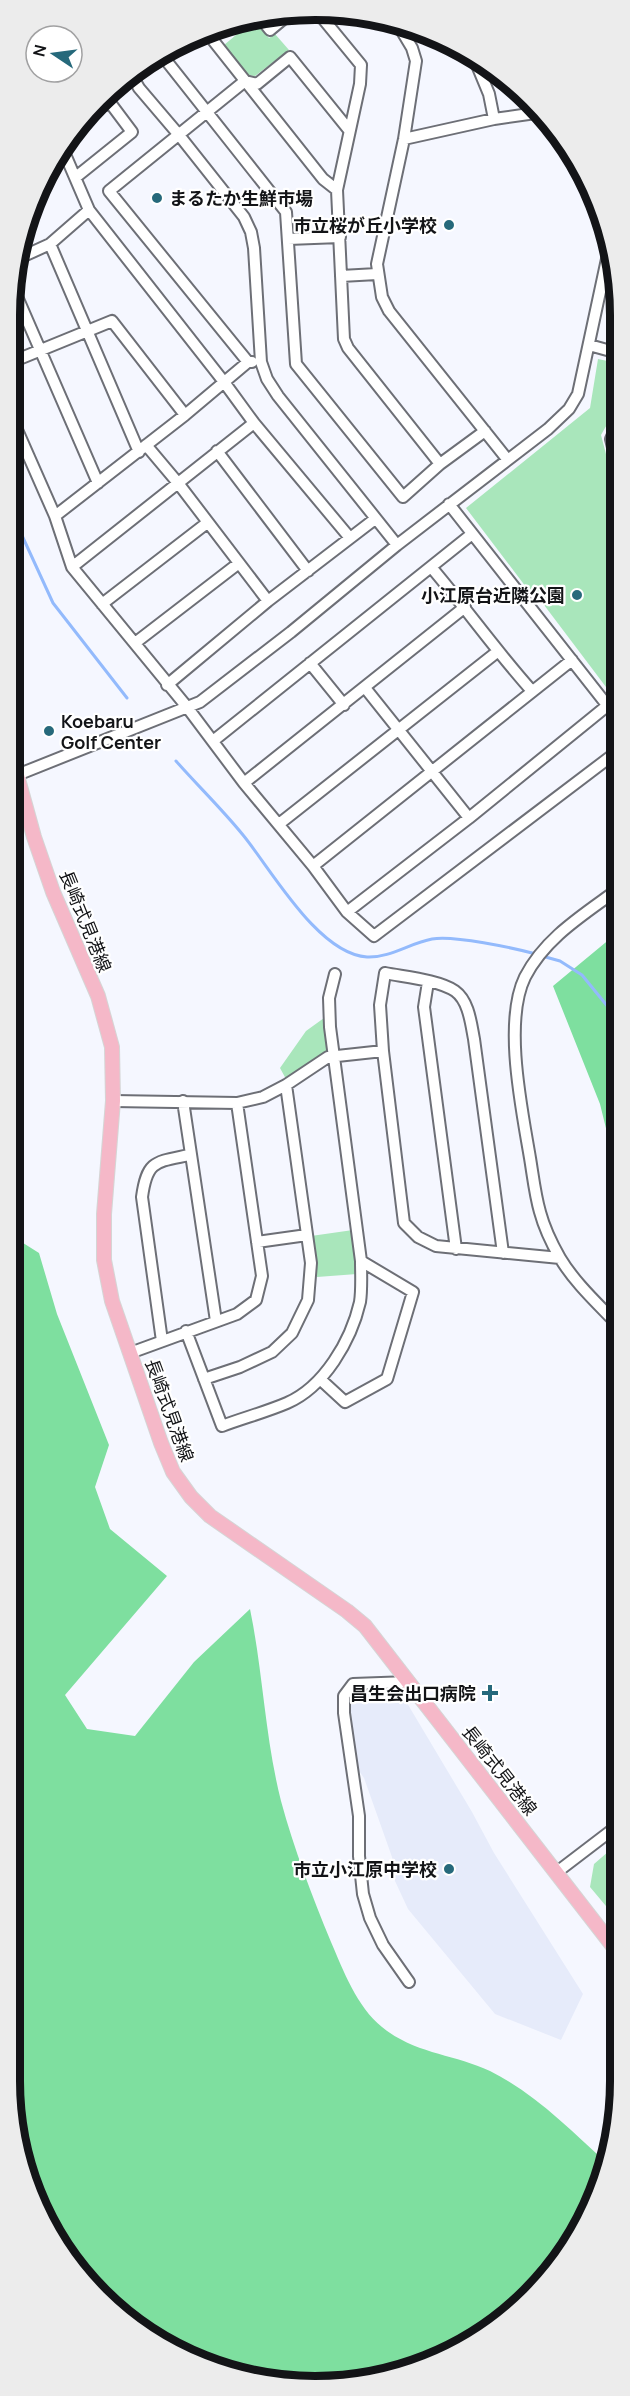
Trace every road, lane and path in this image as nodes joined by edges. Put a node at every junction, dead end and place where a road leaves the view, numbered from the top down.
1 (324, 20) edge
2 (280, 22) edge
3 (265, 24) edge
4 (406, 34) edge
5 (211, 38) edge
6 (166, 60) edge
7 (479, 69) edge
8 (135, 81) edge
9 (246, 81) junction
10 (108, 104) edge
11 (206, 112) junction
12 (531, 114) edge
13 (494, 119) junction
14 (349, 130) junction
15 (179, 135) junction
16 (404, 139) junction
17 (66, 156) edge
18 (76, 177) junction
19 (337, 190) junction
20 (89, 210) junction
21 (340, 237) junction
22 (288, 239) junction
23 (50, 244) junction
24 (26, 255) edge
25 (606, 263) edge
26 (377, 274) junction
27 (341, 276) junction
28 (20, 303) edge
29 (87, 330) junction
30 (589, 345) junction
31 (41, 351) junction
32 (610, 351) edge
33 (20, 359) edge
34 (248, 362) junction
35 (261, 362) junction
36 (224, 382) junction
37 (185, 415) junction
38 (254, 423) junction
39 (485, 431) junction
40 (20, 437) edge
41 (142, 448) junction
42 (217, 451) junction
43 (507, 459) junction
44 (440, 464) junction
45 (98, 483) junction
46 (178, 483) junction
47 (449, 504) junction
48 (55, 516) junction
49 (375, 519) junction
50 (207, 523) junction
51 (472, 534) junction
52 (350, 538) junction
53 (397, 545) junction
54 (239, 563) junction
55 (72, 567) junction
56 (431, 567) junction
57 (308, 571) junction
58 (268, 601) junction
59 (102, 604) junction
60 (465, 607) junction
61 (135, 644) junction
62 (497, 652) junction
63 (572, 660) junction
64 (310, 663) junction
65 (167, 685) junction
66 (366, 689) junction
67 (532, 691) junction
68 (344, 705) junction
69 (608, 705) joint
70 (188, 707) junction
71 (398, 729) junction
72 (213, 741) junction
73 (610, 757) edge
74 (431, 771) junction
75 (20, 774) edge
76 (244, 783) junction
77 (20, 786) edge
78 (469, 818) junction
79 (279, 824) junction
80 (313, 866) junction
81 (610, 895) edge
82 (347, 912) junction
83 (335, 974) dead end
84 (428, 982) junction
85 (383, 1051) junction
86 (333, 1057) junction
87 (286, 1085) junction
88 (113, 1101) junction
89 (183, 1101) junction
90 (237, 1103) junction
91 (189, 1155) junction
92 (307, 1235) junction
93 (257, 1242) junction
94 (456, 1249) junction
95 (502, 1252) junction
96 (560, 1258) junction
97 (361, 1261) junction
98 (610, 1317) edge
99 (216, 1321) junction
100 (186, 1331) junction
101 (162, 1341) junction
102 (130, 1353) junction
103 (204, 1379) junction
104 (320, 1379) junction
105 (409, 1682) junction
106 (610, 1832) edge
107 (557, 1872) junction
108 (610, 1943) edge
109 (409, 1982) dead end

1 - 14 street
2 - 3 street
4 - 16 street
5 - 9 street
6 - 11 street
7 - 13 street
8 - 15 street
9 - 11 street
9 - 14 street
9 - 19 street
10 - 18 street
11 - 15 street
11 - 22 street
12 - 13 street
13 - 16 street
14 - 19 street
15 - 34 street
15 - 35 street
16 - 26 street
17 - 18 street
18 - 20 street
19 - 21 street
20 - 23 street
20 - 36 street
21 - 22 street
21 - 27 street
22 - 44 street
23 - 24 street
23 - 29 street
25 - 30 street
26 - 27 street
26 - 39 street
27 - 44 street
28 - 31 street
29 - 31 street
29 - 37 street
29 - 41 street
30 - 32 street
30 - 43 street
31 - 33 street
31 - 45 street
34 - 35 street
34 - 36 street
35 - 49 street
36 - 37 street
36 - 38 street
37 - 41 street
38 - 42 street
38 - 52 street
39 - 43 street
39 - 44 street
40 - 48 street
41 - 45 street
41 - 46 street
42 - 46 street
42 - 57 street
43 - 47 street
45 - 48 street
46 - 50 street
46 - 55 street
47 - 51 street
47 - 53 street
48 - 55 street
49 - 52 street
49 - 53 street
50 - 54 street
50 - 59 street
51 - 56 street
51 - 63 street
52 - 57 street
53 - 70 street
54 - 58 street
54 - 61 street
55 - 59 street
56 - 60 street
56 - 64 street
57 - 58 street
58 - 65 street
59 - 61 street
60 - 62 street
60 - 66 street
61 - 65 street
62 - 67 street
62 - 71 street
63 - 67 street
63 - 69 street
64 - 68 street
64 - 72 street
65 - 70 street
66 - 68 street
66 - 71 street
67 - 74 street
68 - 76 street
69 - 78 street
70 - 72 street
70 - 75 street
71 - 74 street
71 - 79 street
72 - 76 street
73 - 82 street
74 - 78 street
74 - 80 street
76 - 79 street
77 - 88 main road, 長崎式見港線
78 - 82 street
79 - 80 street
80 - 82 street
81 - 96 street
83 - 86 street
84 - 85 street
84 - 94 street
84 - 95 street
85 - 86 street
85 - 94 street
86 - 87 street
86 - 97 street
87 - 90 street
87 - 92 street
88 - 89 street
88 - 102 main road, 長崎式見港線
89 - 90 street
89 - 91 street
90 - 93 street
91 - 99 street
91 - 101 street
92 - 93 street
92 - 103 street
93 - 99 street
94 - 95 street
95 - 96 street
96 - 98 street
97 - 104 street
97 - 104 street
99 - 100 street
100 - 101 street
100 - 103 street
101 - 102 street
102 - 105 main road, 長崎式見港線
103 - 104 street
105 - 107 main road, 長崎式見港線
105 - 109 street
106 - 107 street
107 - 108 main road, 長崎式見港線

